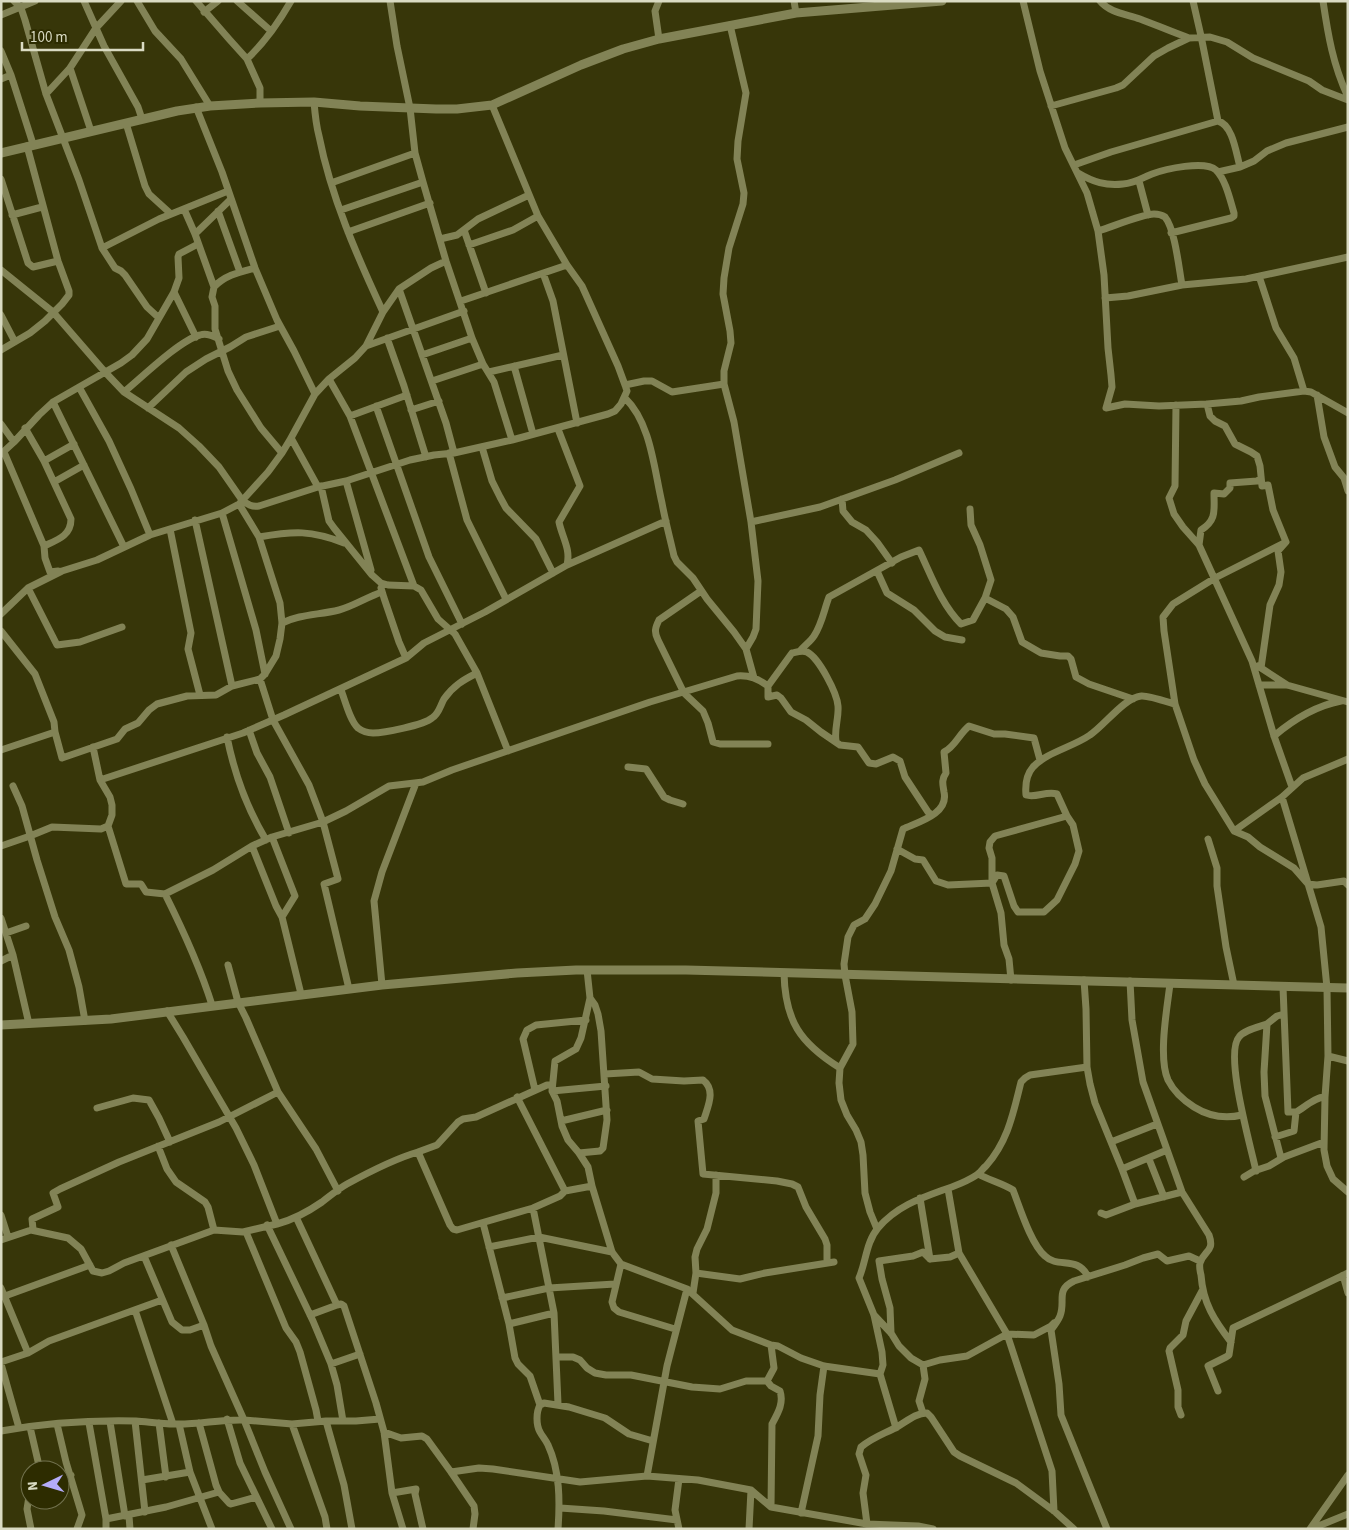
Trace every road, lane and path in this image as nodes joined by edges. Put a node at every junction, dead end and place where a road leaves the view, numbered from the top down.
1 (14, 1) edge
2 (35, 1) edge
3 (84, 1) edge
4 (121, 1) edge
5 (137, 1) edge
6 (196, 1) edge
7 (218, 1) edge
8 (237, 1) edge
9 (291, 1) edge
10 (390, 1) edge
11 (659, 1) edge
12 (794, 1) edge
13 (942, 1) edge
14 (1023, 1) edge
15 (1100, 1) edge
16 (1193, 1) edge
17 (1323, 1) edge
18 (21, 8) junction
19 (204, 12) junction
20 (796, 13) junction
21 (1, 15) edge
22 (730, 25) junction
23 (96, 28) junction
24 (271, 31) junction
25 (1201, 36) junction
26 (1189, 38) junction
27 (659, 39) junction
28 (1, 51) edge
29 (247, 58) junction
30 (70, 68) junction
31 (11, 76) junction
32 (1, 79) edge
33 (46, 94) junction
34 (1348, 98) edge
35 (260, 102) junction
36 (314, 102) junction
37 (492, 105) junction
38 (210, 106) junction
39 (1051, 106) junction
40 (196, 107) junction
41 (410, 108) junction
42 (142, 119) junction
43 (1218, 121) junction
44 (126, 123) junction
45 (1348, 127) edge
46 (91, 131) junction
47 (62, 138) junction
48 (30, 145) junction
49 (1, 152) edge
50 (415, 153) junction
51 (1074, 165) junction
52 (1240, 167) junction
53 (1218, 172) junction
54 (1078, 173) junction
55 (1, 179) edge
56 (1139, 181) junction
57 (423, 182) junction
58 (331, 183) junction
59 (228, 191) junction
60 (529, 195) junction
61 (231, 199) junction
62 (430, 203) junction
63 (42, 206) junction
64 (184, 209) junction
65 (341, 210) junction
66 (218, 211) junction
67 (171, 214) junction
68 (1148, 214) junction
69 (12, 215) junction
70 (538, 216) junction
71 (464, 230) junction
72 (1098, 231) junction
73 (348, 232) junction
74 (1171, 233) junction
75 (195, 234) junction
76 (440, 239) junction
77 (198, 244) junction
78 (469, 245) junction
79 (102, 248) junction
80 (1348, 257) edge
81 (58, 261) junction
82 (446, 261) junction
83 (567, 265) junction
84 (255, 268) junction
85 (240, 272) junction
86 (543, 273) junction
87 (3, 274) edge
88 (1259, 276) junction
89 (1182, 285) junction
90 (214, 287) junction
91 (399, 289) junction
92 (174, 292) junction
93 (486, 293) junction
94 (1105, 298) junction
95 (461, 301) junction
96 (53, 312) junction
97 (383, 312) junction
98 (464, 312) junction
99 (1, 315) edge
100 (159, 318) junction
101 (280, 326) junction
102 (412, 330) junction
103 (196, 336) junction
104 (387, 338) junction
105 (472, 338) junction
106 (219, 339) junction
107 (15, 342) junction
108 (366, 346) junction
109 (1, 350) edge
110 (223, 351) junction
111 (422, 355) junction
112 (563, 355) junction
113 (483, 364) junction
114 (514, 366) junction
115 (105, 372) junction
116 (489, 372) junction
117 (329, 379) junction
118 (432, 381) junction
119 (724, 384) junction
120 (625, 385) junction
121 (79, 387) junction
122 (1304, 391) junction
123 (124, 392) junction
124 (315, 394) junction
125 (407, 395) junction
126 (1316, 395) junction
127 (625, 398) junction
128 (53, 402) junction
129 (439, 402) junction
130 (1207, 404) junction
131 (376, 406) junction
132 (1176, 406) junction
133 (148, 408) junction
134 (411, 410) junction
135 (1348, 413) edge
136 (350, 416) junction
137 (1, 424) edge
138 (577, 424) junction
139 (26, 428) junction
140 (558, 428) junction
141 (533, 434) junction
142 (291, 438) junction
143 (512, 440) junction
144 (14, 442) junction
145 (74, 444) junction
146 (482, 447) junction
147 (3, 453) edge
148 (282, 453) junction
149 (451, 453) junction
150 (959, 453) dead end
151 (426, 457) junction
152 (44, 461) junction
153 (396, 464) junction
154 (84, 465) junction
155 (370, 472) junction
156 (1260, 479) junction
157 (1346, 479) edge
158 (346, 481) junction
159 (54, 482) junction
160 (319, 487) junction
161 (1348, 491) edge
162 (842, 498) junction
163 (241, 502) junction
164 (970, 509) dead end
165 (222, 513) junction
166 (195, 520) junction
167 (666, 521) junction
168 (751, 522) junction
169 (170, 528) junction
170 (150, 535) junction
171 (259, 537) junction
172 (1286, 542) junction
173 (347, 544) junction
174 (1199, 545) junction
175 (44, 546) junction
176 (124, 547) junction
177 (892, 562) junction
178 (567, 565) junction
179 (62, 571) junction
180 (877, 571) junction
181 (553, 573) junction
182 (372, 575) junction
183 (1215, 578) junction
184 (381, 583) junction
185 (414, 586) junction
186 (28, 588) junction
187 (701, 591) junction
188 (382, 592) junction
189 (985, 598) junction
190 (506, 599) junction
191 (1, 614) edge
192 (282, 623) junction
193 (462, 624) junction
194 (122, 627) dead end
195 (451, 630) junction
196 (1, 631) edge
197 (962, 640) dead end
198 (746, 649) junction
199 (800, 651) junction
200 (406, 658) junction
201 (1252, 662) junction
202 (1261, 668) junction
203 (477, 673) junction
204 (262, 677) junction
205 (754, 678) junction
206 (1259, 685) junction
207 (1287, 685) junction
208 (232, 686) junction
209 (768, 686) junction
210 (341, 690) junction
211 (684, 692) junction
212 (200, 695) junction
213 (1134, 699) junction
214 (1346, 701) edge
215 (1175, 704) junction
216 (273, 720) junction
217 (249, 730) junction
218 (55, 732) junction
219 (1274, 736) junction
220 (227, 737) junction
221 (836, 741) junction
222 (768, 744) dead end
223 (93, 747) junction
224 (1, 750) edge
225 (508, 751) junction
226 (1348, 759) edge
227 (1040, 760) junction
228 (628, 767) dead end
229 (100, 780) junction
230 (416, 783) junction
231 (13, 786) dead end
232 (1292, 787) junction
233 (1282, 797) junction
234 (683, 804) dead end
235 (932, 815) junction
236 (1067, 816) junction
237 (323, 822) junction
238 (108, 826) junction
239 (1234, 831) junction
240 (290, 832) junction
241 (30, 836) junction
242 (269, 839) junction
243 (1208, 839) dead end
244 (1, 846) edge
245 (252, 846) junction
246 (897, 849) junction
247 (992, 883) junction
248 (1308, 884) junction
249 (1348, 885) edge
250 (165, 894) junction
251 (282, 917) junction
252 (1, 918) edge
253 (26, 926) dead end
254 (4, 930) edge
255 (13, 956) junction
256 (1, 961) edge
257 (228, 965) dead end
258 (587, 970) junction
259 (784, 973) junction
260 (845, 975) junction
261 (1011, 980) junction
262 (1084, 980) junction
263 (1130, 982) junction
264 (1170, 984) junction
265 (382, 985) junction
266 (1234, 985) junction
267 (1283, 987) junction
268 (1327, 988) junction
269 (1348, 988) edge
270 (349, 989) junction
271 (302, 994) junction
272 (590, 998) junction
273 (238, 1002) junction
274 (212, 1005) junction
275 (166, 1011) junction
276 (1284, 1014) junction
277 (85, 1020) junction
278 (586, 1020) junction
279 (29, 1024) junction
280 (1267, 1024) junction
281 (1, 1025) edge
282 (1328, 1056) junction
283 (1348, 1061) edge
284 (1087, 1067) junction
285 (840, 1068) junction
286 (605, 1074) junction
287 (606, 1086) junction
288 (552, 1088) junction
289 (536, 1090) junction
290 (278, 1092) junction
291 (518, 1097) junction
292 (1325, 1097) junction
293 (97, 1108) dead end
294 (607, 1110) junction
295 (1296, 1112) junction
296 (1242, 1115) junction
297 (229, 1117) junction
298 (561, 1121) junction
299 (1158, 1124) junction
300 (1275, 1137) junction
301 (170, 1142) junction
302 (1111, 1142) junction
303 (1324, 1142) junction
304 (158, 1146) junction
305 (1167, 1150) junction
306 (418, 1152) junction
307 (579, 1153) junction
308 (1281, 1158) junction
309 (1149, 1159) junction
310 (1122, 1169) junction
311 (1256, 1170) junction
312 (978, 1174) junction
313 (716, 1175) junction
314 (1244, 1177) dead end
315 (592, 1186) junction
316 (948, 1189) junction
317 (338, 1191) junction
318 (565, 1191) junction
319 (1182, 1192) junction
320 (1348, 1192) edge
321 (1164, 1197) junction
322 (920, 1198) junction
323 (1135, 1204) junction
324 (533, 1208) junction
325 (1101, 1213) dead end
326 (1, 1215) edge
327 (296, 1217) junction
328 (483, 1223) junction
329 (276, 1224) junction
330 (267, 1225) junction
331 (877, 1229) junction
332 (31, 1230) junction
333 (214, 1230) junction
334 (246, 1232) junction
335 (539, 1237) junction
336 (4, 1239) edge
337 (171, 1245) junction
338 (489, 1246) junction
339 (612, 1252) junction
340 (959, 1253) junction
341 (144, 1256) junction
342 (930, 1259) junction
343 (1200, 1262) junction
344 (621, 1264) junction
345 (90, 1265) junction
346 (696, 1273) junction
347 (1345, 1274) edge
348 (1088, 1277) junction
349 (615, 1284) junction
350 (1, 1288) edge
351 (549, 1288) junction
352 (1202, 1290) junction
353 (690, 1291) junction
354 (1348, 1293) edge
355 (5, 1296) junction
356 (502, 1298) junction
357 (162, 1300) junction
358 (337, 1305) junction
359 (135, 1310) junction
360 (554, 1313) junction
361 (310, 1315) junction
362 (874, 1315) junction
363 (1060, 1316) junction
364 (509, 1324) junction
365 (204, 1325) junction
366 (676, 1329) junction
367 (891, 1332) junction
368 (1008, 1334) junction
369 (1230, 1342) junction
370 (771, 1345) junction
371 (28, 1353) junction
372 (360, 1354) junction
373 (556, 1357) junction
374 (1, 1363) edge
375 (331, 1364) junction
376 (824, 1366) junction
377 (923, 1366) junction
378 (880, 1374) junction
379 (664, 1381) junction
380 (766, 1381) junction
381 (1218, 1390) dead end
382 (558, 1404) junction
383 (540, 1405) junction
384 (923, 1413) junction
385 (1181, 1415) dead end
386 (380, 1418) junction
387 (227, 1420) junction
388 (244, 1420) junction
389 (134, 1421) junction
390 (318, 1421) junction
391 (326, 1421) junction
392 (343, 1421) junction
393 (110, 1422) junction
394 (89, 1423) junction
395 (159, 1423) junction
396 (199, 1423) junction
397 (57, 1424) junction
398 (176, 1424) junction
399 (292, 1424) junction
400 (30, 1427) junction
401 (19, 1428) junction
402 (896, 1428) junction
403 (1, 1431) edge
404 (384, 1432) junction
405 (653, 1441) junction
406 (38, 1460) edge
407 (190, 1472) junction
408 (452, 1472) junction
409 (71, 1475) joint
410 (1348, 1475) edge
411 (647, 1476) junction
412 (166, 1477) junction
413 (679, 1478) junction
414 (557, 1479) junction
415 (142, 1480) junction
416 (751, 1490) junction
417 (219, 1492) junction
418 (392, 1493) junction
419 (256, 1497) junction
420 (199, 1499) junction
421 (771, 1507) junction
422 (560, 1508) junction
423 (27, 1510) edge
424 (1054, 1511) junction
425 (145, 1512) junction
426 (801, 1513) junction
427 (1348, 1514) edge
428 (127, 1516) junction
429 (106, 1519) junction
430 (677, 1520) junction
431 (867, 1524) junction
432 (854, 1526) edge
433 (31, 1529) edge
434 (77, 1529) edge
435 (106, 1529) edge
436 (130, 1529) edge
437 (212, 1529) edge
438 (272, 1529) edge
439 (291, 1529) edge
440 (327, 1529) edge
441 (352, 1529) edge
442 (404, 1529) edge
443 (423, 1529) edge
444 (473, 1529) edge
445 (558, 1529) edge
446 (679, 1529) edge
447 (749, 1529) edge
448 (933, 1529) edge
449 (1074, 1529) edge
450 (1107, 1529) edge
451 (1311, 1529) edge

1 - 18 street
2 - 18 street
3 - 23 street
4 - 23 street
5 - 38 street
6 - 19 street
7 - 19 street
8 - 24 street
9 - 24 street
10 - 41 street
11 - 27 street
12 - 20 street
13 - 20 street
14 - 39 street
15 - 26 street
16 - 25 street
17 - 34 street
18 - 21 street
18 - 33 street
19 - 29 street
20 - 22 street
22 - 27 street
22 - 119 street
23 - 30 street
23 - 42 street
24 - 29 street
25 - 26 street
25 - 34 street
25 - 43 street
26 - 39 street
27 - 37 street
28 - 31 street
29 - 35 street
30 - 33 street
30 - 46 street
31 - 32 street
31 - 48 street
33 - 47 street
35 - 36 street
35 - 38 street
36 - 41 street
36 - 58 street
37 - 41 street
37 - 60 street
38 - 40 street
39 - 51 street
40 - 42 street
40 - 59 street
41 - 50 street
42 - 44 street
43 - 51 street
43 - 52 street
44 - 46 street
44 - 67 street
45 - 52 street
46 - 47 street
47 - 48 street
47 - 79 street
48 - 49 street
48 - 63 street
50 - 57 street
50 - 58 street
51 - 54 street
52 - 53 street
53 - 56 street
53 - 74 street
54 - 56 street
54 - 72 street
55 - 69 street
56 - 68 street
57 - 62 street
57 - 65 street
58 - 65 street
59 - 61 street
59 - 64 street
60 - 70 street
60 - 71 street
61 - 66 street
61 - 84 street
62 - 73 street
62 - 76 street
63 - 69 street
63 - 81 street
64 - 67 street
64 - 75 street
65 - 73 street
66 - 75 street
66 - 85 street
67 - 79 street
68 - 72 street
68 - 74 street
69 - 81 street
70 - 78 street
70 - 83 street
71 - 76 street
71 - 78 street
72 - 94 street
73 - 97 street
74 - 89 street
75 - 77 street
76 - 82 street
77 - 90 street
77 - 92 street
78 - 93 street
79 - 100 street
80 - 88 street
81 - 96 street
82 - 91 street
82 - 95 street
83 - 86 street
83 - 120 street
84 - 85 street
84 - 101 street
85 - 90 street
86 - 93 street
86 - 112 street
87 - 96 street
88 - 89 street
88 - 122 street
89 - 94 street
90 - 106 street
91 - 97 street
91 - 102 street
92 - 100 street
92 - 103 street
93 - 95 street
94 - 132 street
95 - 98 street
96 - 107 street
96 - 115 street
97 - 108 street
98 - 102 street
98 - 105 street
99 - 107 street
100 - 115 street
101 - 110 street
101 - 124 street
102 - 104 street
102 - 111 street
103 - 106 street
103 - 123 street
104 - 108 street
104 - 125 street
105 - 111 street
105 - 113 street
106 - 110 street
107 - 109 street
108 - 117 street
110 - 133 street
110 - 148 street
111 - 118 street
112 - 114 street
112 - 138 street
113 - 116 street
113 - 118 street
114 - 116 street
114 - 141 street
115 - 121 street
115 - 123 street
116 - 143 street
117 - 124 street
117 - 136 street
118 - 129 street
119 - 120 street
119 - 168 street
120 - 127 street
121 - 128 street
121 - 170 street
122 - 126 street
122 - 130 street
123 - 133 street
124 - 142 street
125 - 131 street
125 - 134 street
126 - 135 street
126 - 157 street
127 - 138 street
127 - 167 street
128 - 139 street
128 - 145 street
129 - 134 street
129 - 149 street
130 - 132 street
130 - 156 street
131 - 136 street
131 - 153 street
132 - 174 street
133 - 163 street
134 - 151 street
136 - 155 street
137 - 144 street
138 - 140 street
139 - 144 street
139 - 152 street
140 - 141 street
140 - 178 street
141 - 143 street
142 - 148 street
142 - 160 street
143 - 146 street
144 - 147 street
145 - 152 street
145 - 154 street
146 - 149 street
146 - 181 street
147 - 175 street
148 - 163 street
149 - 151 street
149 - 190 street
150 - 162 street
151 - 153 street
152 - 159 street
153 - 155 street
153 - 193 street
154 - 159 street
154 - 176 street
155 - 158 street
155 - 185 street
156 - 172 street
156 - 174 street
157 - 161 street
158 - 160 street
158 - 182 street
159 - 175 street
160 - 163 street
160 - 173 street
162 - 168 street
162 - 177 street
163 - 165 street
163 - 171 street
164 - 189 street
165 - 166 street
165 - 204 street
166 - 169 street
166 - 208 street
167 - 178 street
167 - 187 street
168 - 198 street
169 - 170 street
169 - 212 street
170 - 176 street
171 - 173 street
171 - 192 street
172 - 183 street
172 - 202 street
173 - 182 street
174 - 183 street
175 - 179 street
176 - 179 street
177 - 180 street
177 - 189 street
178 - 181 street
179 - 186 street
180 - 197 street
180 - 199 street
181 - 190 street
182 - 184 street
183 - 201 street
183 - 215 street
184 - 185 street
184 - 188 street
185 - 195 street
186 - 191 street
186 - 194 street
187 - 198 street
187 - 211 street
188 - 192 street
188 - 200 street
189 - 213 street
190 - 193 street
192 - 204 street
193 - 195 street
195 - 200 street
195 - 203 street
196 - 218 street
198 - 205 street
199 - 209 street
199 - 221 street
200 - 210 street
201 - 202 street
201 - 206 street
202 - 207 street
203 - 210 street
203 - 225 street
204 - 208 street
204 - 216 street
205 - 209 street
205 - 211 street
206 - 207 street
206 - 219 street
207 - 214 street
208 - 212 street
209 - 221 street
210 - 216 street
211 - 222 street
211 - 225 street
212 - 223 street
213 - 215 street
213 - 227 street
214 - 219 street
215 - 239 street
216 - 217 street
216 - 237 street
217 - 220 street
217 - 240 street
218 - 223 street
218 - 224 street
219 - 232 street
220 - 229 street
220 - 242 street
221 - 235 street
223 - 229 street
225 - 230 street
226 - 232 street
227 - 235 street
227 - 236 street
228 - 234 street
229 - 238 street
230 - 237 street
230 - 265 street
231 - 241 street
232 - 233 street
233 - 239 street
233 - 248 street
235 - 246 street
236 - 247 street
236 - 247 street
237 - 240 street
237 - 270 street
238 - 241 street
238 - 250 street
239 - 248 street
240 - 242 street
241 - 244 street
241 - 277 street
242 - 245 street
242 - 251 street
243 - 266 street
245 - 250 street
245 - 251 street
246 - 247 street
246 - 260 street
247 - 261 street
248 - 249 street
248 - 268 street
250 - 274 street
251 - 271 street
252 - 254 street
253 - 254 street
254 - 255 street
255 - 256 street
255 - 279 street
257 - 273 street
258 - 259 street
258 - 265 street
258 - 272 street
259 - 260 street
259 - 285 street
260 - 261 street
260 - 285 street
261 - 262 street
262 - 263 street
262 - 284 street
263 - 264 street
263 - 299 street
264 - 266 street
264 - 296 street
265 - 270 street
266 - 267 street
267 - 268 street
267 - 276 street
268 - 269 street
268 - 282 street
270 - 271 street
271 - 273 street
272 - 278 street
272 - 286 street
273 - 274 street
273 - 290 street
274 - 275 street
275 - 277 street
275 - 297 street
276 - 280 street
276 - 295 street
277 - 279 street
278 - 288 street
278 - 289 street
279 - 281 street
280 - 296 street
280 - 300 street
282 - 283 street
282 - 292 street
284 - 302 street
284 - 312 street
285 - 331 street
286 - 287 street
286 - 313 street
287 - 288 street
287 - 294 street
288 - 289 street
288 - 298 street
289 - 291 street
290 - 297 street
290 - 317 street
291 - 306 street
291 - 318 street
292 - 295 street
292 - 303 street
293 - 301 street
294 - 298 street
294 - 307 street
295 - 300 street
296 - 311 street
297 - 301 street
297 - 329 street
298 - 307 street
299 - 302 street
299 - 305 street
300 - 308 street
301 - 304 street
302 - 310 street
303 - 308 street
303 - 320 street
304 - 332 street
304 - 333 street
305 - 309 street
305 - 319 street
306 - 317 street
306 - 328 street
307 - 315 street
308 - 311 street
309 - 310 street
309 - 321 street
310 - 323 street
311 - 314 street
312 - 316 street
312 - 348 street
313 - 346 street
313 - 346 street
315 - 318 street
315 - 339 street
316 - 322 street
316 - 340 street
317 - 327 street
318 - 324 street
319 - 321 street
319 - 343 street
321 - 323 street
322 - 331 street
322 - 342 street
323 - 325 street
324 - 328 street
324 - 335 street
326 - 336 street
327 - 329 street
327 - 358 street
328 - 338 street
329 - 330 street
330 - 334 street
330 - 361 street
331 - 362 street
332 - 336 street
332 - 345 street
333 - 334 street
333 - 337 street
334 - 390 street
335 - 338 street
335 - 339 street
335 - 351 street
337 - 341 street
337 - 365 street
338 - 356 street
339 - 344 street
340 - 342 street
340 - 368 street
341 - 345 street
341 - 357 street
342 - 367 street
343 - 348 street
343 - 352 street
344 - 349 street
344 - 353 street
345 - 355 street
346 - 353 street
347 - 354 street
347 - 369 street
348 - 363 street
349 - 351 street
349 - 366 street
350 - 355 street
351 - 356 street
351 - 360 street
352 - 369 street
352 - 385 street
353 - 366 street
353 - 370 street
355 - 371 street
356 - 364 street
357 - 359 street
357 - 365 street
358 - 361 street
358 - 372 street
359 - 371 street
359 - 398 street
360 - 364 street
360 - 373 street
361 - 375 street
362 - 367 street
362 - 378 street
363 - 368 street
363 - 450 street
364 - 383 street
365 - 388 street
366 - 379 street
367 - 377 street
368 - 377 street
368 - 424 street
369 - 381 street
370 - 376 street
370 - 380 street
371 - 374 street
372 - 375 street
372 - 386 street
373 - 379 street
373 - 382 street
374 - 401 street
375 - 392 street
376 - 378 street
376 - 426 street
377 - 384 street
378 - 402 street
379 - 380 street
379 - 405 street
380 - 421 street
382 - 383 street
382 - 405 street
383 - 414 street
384 - 402 street
384 - 424 street
386 - 392 street
386 - 404 street
387 - 388 street
387 - 396 street
387 - 419 street
388 - 399 street
388 - 439 street
389 - 393 street
389 - 395 street
389 - 415 street
390 - 391 street
390 - 399 street
391 - 392 street
391 - 441 street
393 - 394 street
393 - 428 street
394 - 397 street
394 - 429 street
395 - 398 street
395 - 412 street
396 - 398 street
396 - 417 street
397 - 400 street
397 - 409 street
398 - 407 street
399 - 440 street
400 - 401 street
400 - 406 street
401 - 403 street
402 - 431 street
404 - 408 street
404 - 418 street
405 - 411 street
407 - 412 street
407 - 420 street
408 - 414 street
408 - 444 street
409 - 434 street
410 - 451 street
411 - 413 street
411 - 414 street
412 - 415 street
413 - 416 street
413 - 430 street
414 - 422 street
415 - 425 street
416 - 421 street
416 - 447 street
417 - 419 street
417 - 420 street
418 - 442 street
418 - 443 street
419 - 438 street
420 - 425 street
420 - 437 street
421 - 426 street
422 - 430 street
422 - 445 street
423 - 433 street
424 - 449 street
425 - 428 street
426 - 432 street
427 - 451 street
428 - 429 street
428 - 436 street
429 - 435 street
430 - 446 street
431 - 432 street
431 - 448 street

